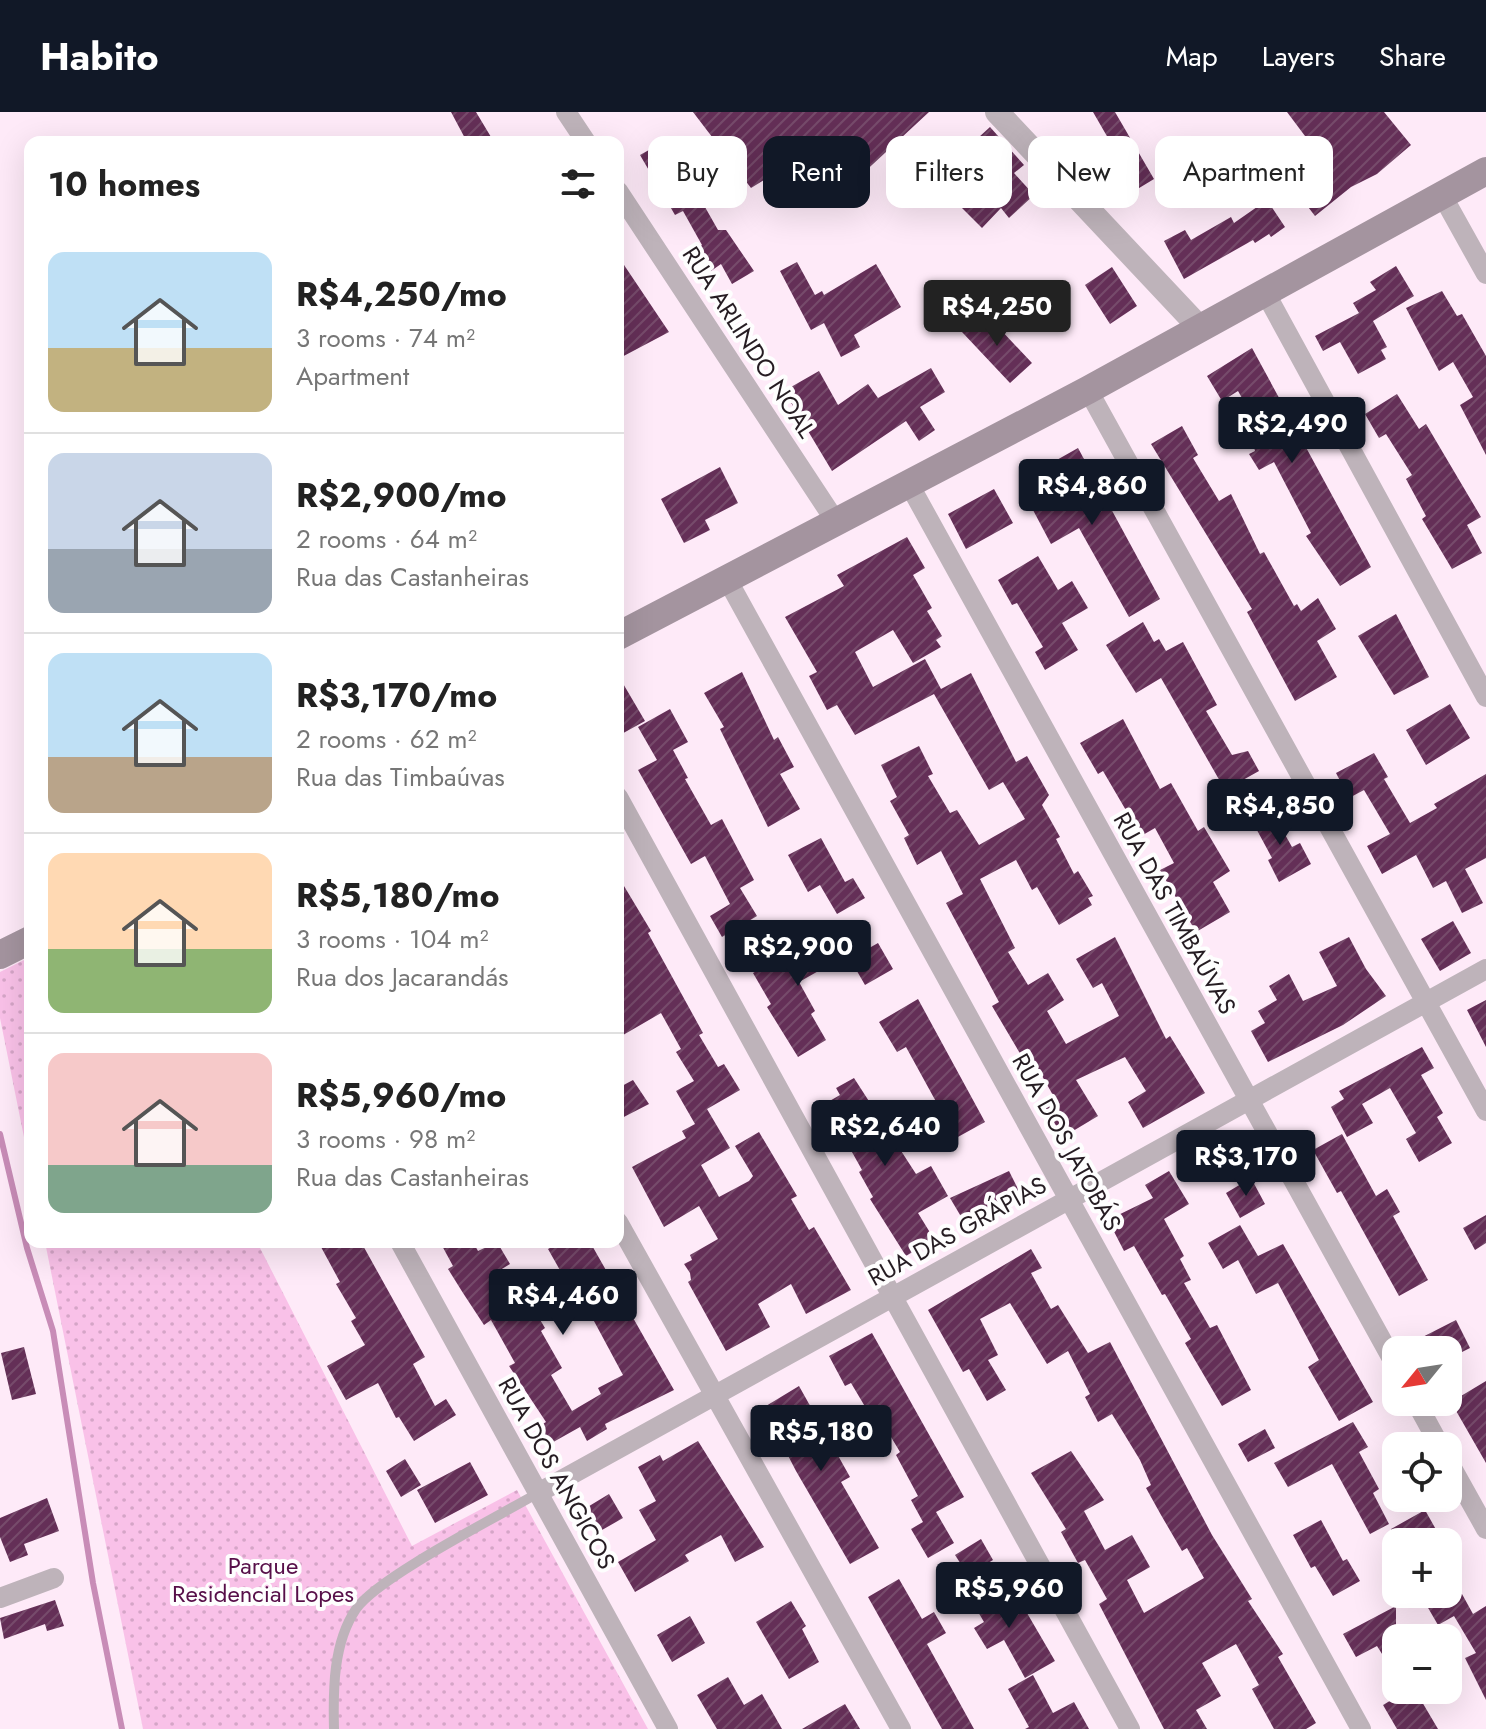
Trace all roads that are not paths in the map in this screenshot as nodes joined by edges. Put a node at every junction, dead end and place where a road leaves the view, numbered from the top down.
1 (566, 112) edge
2 (997, 112) edge
3 (582, 136) edge
4 (1486, 171) edge
5 (1442, 195) junction
6 (624, 200) edge
7 (1486, 274) edge
8 (1266, 294) junction
9 (1201, 329) junction
10 (1088, 390) junction
11 (909, 484) junction
12 (836, 522) junction
13 (727, 579) junction
14 (624, 633) edge
15 (1486, 697) edge
16 (624, 808) edge
17 (24, 943) edge
18 (0, 955) edge
19 (1486, 969) edge
20 (1426, 1002) junction
21 (1249, 1100) junction
22 (1486, 1111) edge
23 (1069, 1200) junction
24 (624, 1233) edge
25 (403, 1248) edge
26 (893, 1297) junction
27 (1382, 1341) edge
28 (715, 1395) junction
29 (1462, 1486) edge
30 (538, 1493) junction
31 (1486, 1529) edge
32 (54, 1578) dead end
33 (0, 1598) edge
34 (334, 1729) edge
35 (668, 1729) edge
36 (901, 1729) edge
37 (1130, 1729) edge
38 (1361, 1729) edge

1 - 3 street
2 - 9 street
4 - 5 main road
5 - 7 street
5 - 8 main road
6 - 12 street, RUA ARLINDO NOAL
8 - 9 main road
8 - 15 street
9 - 10 main road
10 - 11 main road
10 - 20 street
11 - 12 main road
11 - 21 street, RUA DAS TIMBAÚVAS
12 - 13 main road
13 - 14 main road
13 - 23 street, RUA DOS JATOBÁS
16 - 26 street
17 - 18 main road
19 - 20 street, RUA DAS GRÁPIAS
20 - 21 street, RUA DAS GRÁPIAS
20 - 22 street
21 - 23 street, RUA DAS GRÁPIAS
21 - 27 street, RUA DAS TIMBAÚVAS
23 - 26 street, RUA DAS GRÁPIAS
23 - 38 street, RUA DOS JATOBÁS
24 - 28 street
25 - 30 street, RUA DOS ANGICOS
26 - 28 street, RUA DAS GRÁPIAS
26 - 37 street
28 - 30 street, RUA DAS GRÁPIAS
28 - 36 street
29 - 31 street
30 - 34 lane
30 - 35 street, RUA DOS ANGICOS
32 - 33 street

